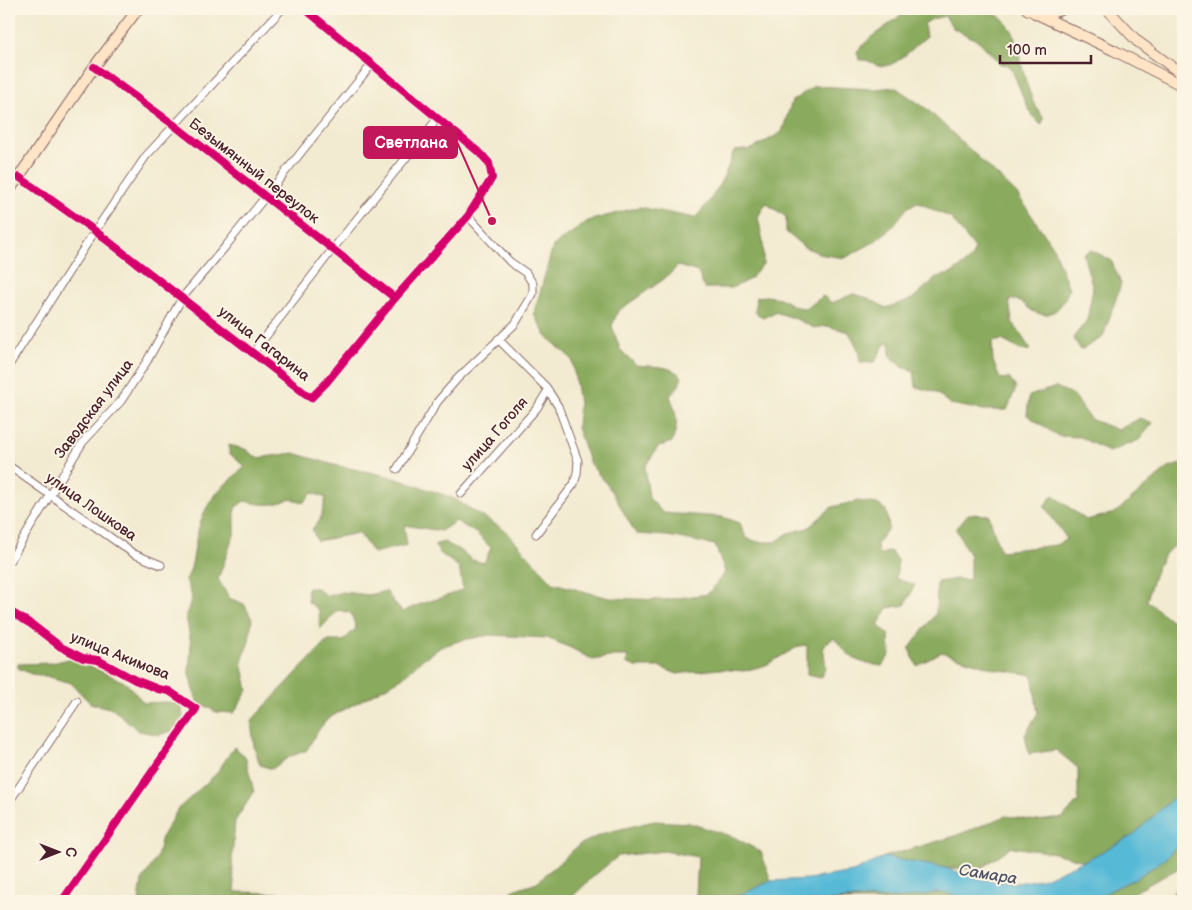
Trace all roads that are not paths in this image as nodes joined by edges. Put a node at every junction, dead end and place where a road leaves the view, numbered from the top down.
1 (138, 9) edge
2 (282, 9) edge
3 (305, 9) edge
4 (1063, 9) edge
5 (1107, 9) edge
6 (1029, 10) edge
7 (372, 64) junction
8 (94, 67) junction
9 (1183, 76) edge
10 (1183, 86) edge
11 (438, 118) junction
12 (174, 126) junction
13 (19, 177) junction
14 (9, 191) edge
15 (265, 198) junction
16 (468, 216) junction
17 (95, 230) junction
18 (332, 250) junction
19 (182, 298) junction
20 (395, 298) junction
21 (498, 339) junction
22 (254, 353) junction
23 (9, 364) edge
24 (548, 390) junction
25 (9, 466) edge
26 (397, 470) dead end
27 (461, 494) dead end
28 (50, 495) junction
29 (536, 534) dead end
30 (9, 562) edge
31 (161, 565) dead end
32 (9, 611) edge
33 (76, 702) dead end
34 (9, 802) edge
35 (62, 901) edge

1 - 8 main road
2 - 12 street
3 - 7 street
4 - 6 main road
5 - 9 main road
6 - 10 main road
7 - 11 street
7 - 15 street, Заводская улица
8 - 12 street, Безымянный переулок
8 - 13 main road
11 - 16 street, улица Гагарина
11 - 18 street
12 - 15 street, Безымянный переулок
12 - 17 street
13 - 14 main road
13 - 17 street, улица Гагарина
15 - 18 street, Безымянный переулок
15 - 19 street, Заводская улица
16 - 20 street, улица Гагарина
16 - 21 street
17 - 19 street, улица Гагарина
17 - 23 street
18 - 20 street, Безымянный переулок
18 - 22 street
19 - 22 street, улица Гагарина
19 - 28 street, Заводская улица
20 - 22 street, улица Гагарина
21 - 24 street
21 - 26 street
24 - 27 street, улица Гоголя
24 - 29 street
25 - 28 street, улица Лошкова
28 - 30 street, Заводская улица
28 - 31 street, улица Лошкова
32 - 35 street, улица Акимова
33 - 34 street

